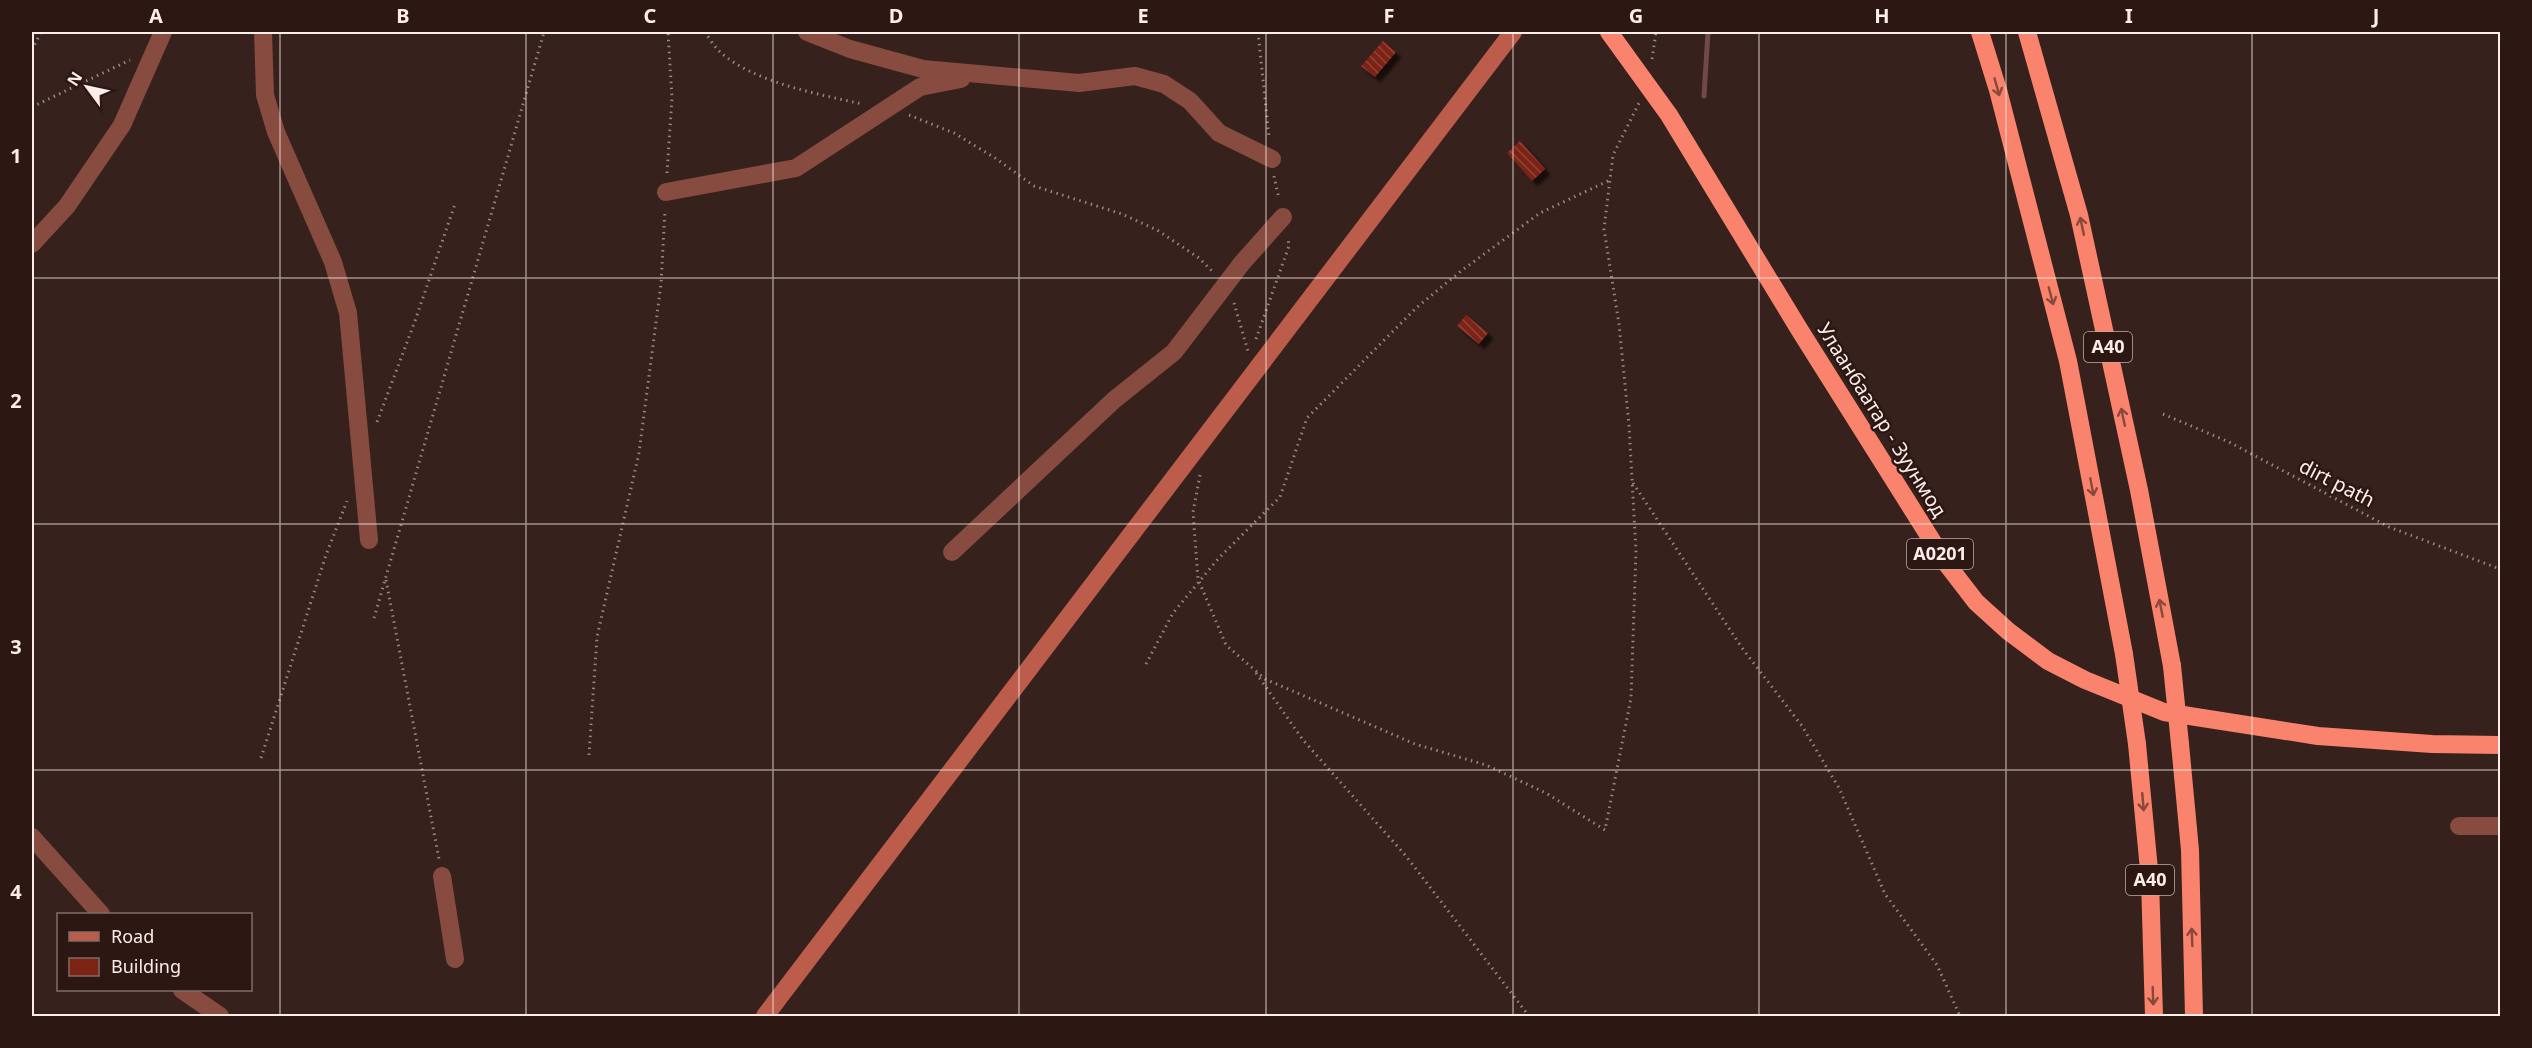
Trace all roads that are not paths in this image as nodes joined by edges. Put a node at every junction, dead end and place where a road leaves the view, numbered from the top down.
1 (163, 32) edge
2 (263, 32) edge
3 (807, 32) edge
4 (1513, 32) edge
5 (1609, 32) edge
6 (1980, 32) edge
7 (2026, 32) edge
8 (980, 75) junction
9 (1272, 159) dead end
10 (666, 192) road end
11 (1283, 217) dead end
12 (32, 244) edge
13 (369, 540) dead end
14 (952, 552) dead end
15 (2500, 745) edge
16 (2459, 826) dead end
17 (2500, 826) edge
18 (32, 837) edge
19 (442, 876) road end
20 (99, 913) edge
21 (455, 959) dead end
22 (183, 991) edge
23 (220, 1017) edge
24 (765, 1017) edge
25 (2154, 1017) edge
26 (2194, 1017) edge

1 - 12 street
2 - 13 street
3 - 8 street
4 - 24 main road
5 - 15 highway, Улаанбаатар - Зуунмод / A0201
6 -> 25 highway, A40, bridge
26 -> 7 highway, A40, bridge
8 - 9 street
8 - 10 street
11 - 14 street
16 - 17 street
18 - 20 street
19 - 21 street
22 - 23 street

